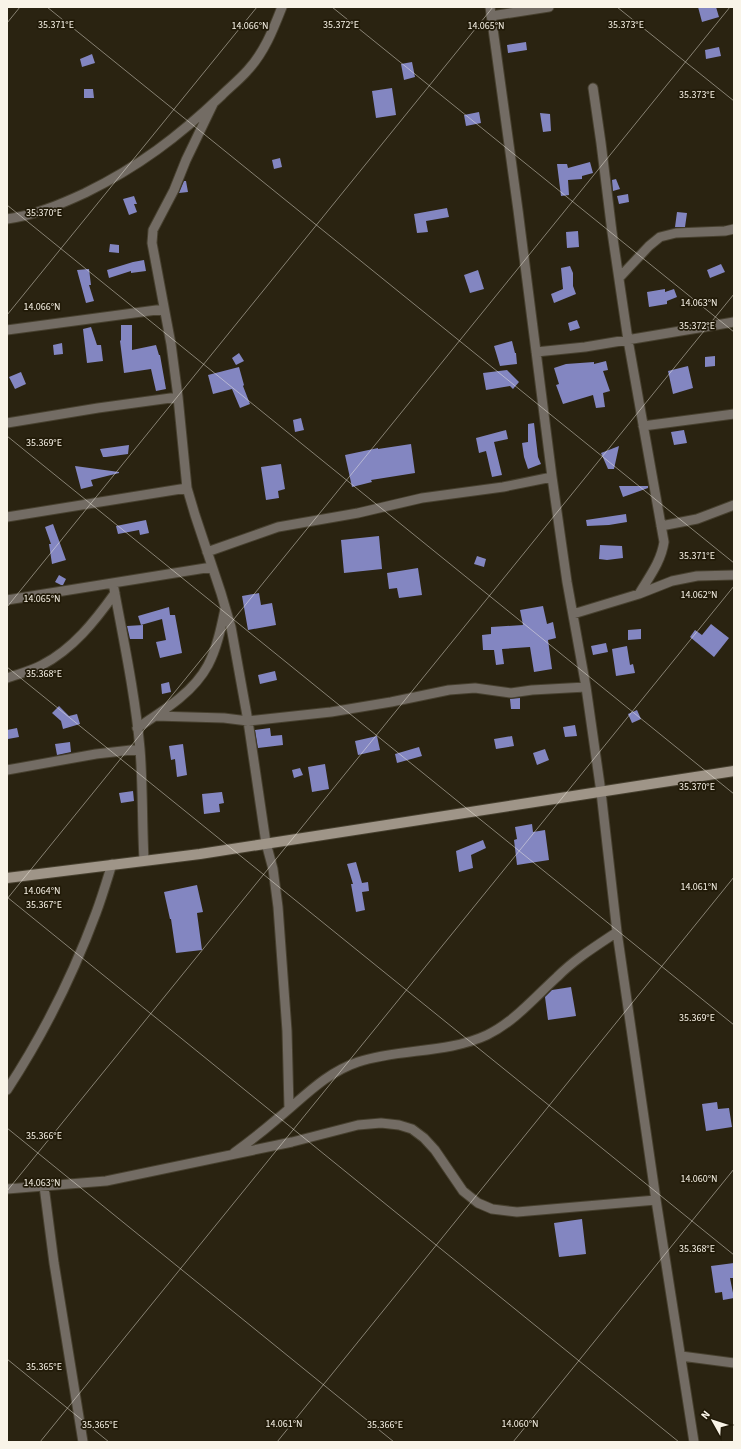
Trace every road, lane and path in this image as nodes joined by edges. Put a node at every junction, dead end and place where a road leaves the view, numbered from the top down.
1 (282, 7) edge
2 (549, 7) edge
3 (490, 11) edge
4 (593, 88) dead end
5 (213, 104) junction
6 (7, 219) edge
7 (734, 229) edge
8 (618, 278) junction
9 (164, 309) junction
10 (734, 322) edge
11 (7, 330) edge
12 (628, 340) junction
13 (536, 352) junction
14 (178, 397) junction
15 (734, 414) edge
16 (7, 423) edge
17 (643, 426) junction
18 (552, 477) junction
19 (188, 488) junction
20 (734, 505) edge
21 (7, 517) edge
22 (661, 526) junction
23 (207, 552) junction
24 (212, 567) junction
25 (734, 575) edge
26 (113, 583) junction
27 (115, 593) junction
28 (639, 594) junction
29 (7, 600) edge
30 (225, 608) junction
31 (573, 614) junction
32 (7, 678) edge
33 (586, 686) junction
34 (155, 716) junction
35 (248, 721) junction
36 (137, 728) junction
37 (140, 749) junction
38 (7, 770) edge
39 (734, 771) edge
40 (601, 792) junction
41 (266, 843) junction
42 (144, 860) junction
43 (112, 864) junction
44 (7, 878) edge
45 (617, 932) junction
46 (7, 1090) edge
47 (289, 1108) junction
48 (232, 1155) junction
49 (44, 1186) junction
50 (7, 1188) edge
51 (656, 1200) junction
52 (681, 1356) junction
53 (734, 1363) edge
54 (83, 1442) edge
55 (694, 1442) edge

1 - 5 street
2 - 3 street
3 - 13 street
4 - 8 street
5 - 6 street
5 - 9 street
7 - 8 street
8 - 12 street
9 - 11 street
9 - 14 street
10 - 12 street
12 - 13 street
12 - 17 street
13 - 18 street
14 - 16 street
14 - 19 street
15 - 17 street
17 - 22 street
18 - 23 street
18 - 31 street
19 - 21 street
19 - 23 street
20 - 22 street
22 - 28 street
23 - 24 street
24 - 26 street
24 - 30 street
25 - 28 street
26 - 27 street
26 - 29 street
27 - 32 street
27 - 36 street
28 - 31 street
30 - 34 street
30 - 35 street
31 - 33 street
33 - 35 street
33 - 40 street
34 - 35 street
34 - 36 street
35 - 41 street
36 - 37 street
37 - 38 street
37 - 42 street
39 - 40 street
40 - 41 street
40 - 45 street
41 - 42 street
41 - 47 street
42 - 43 street
43 - 44 street
43 - 46 street
45 - 47 street
45 - 51 street
47 - 48 street
48 - 49 street
48 - 51 street
49 - 50 street
49 - 54 street
51 - 52 street
52 - 53 street
52 - 55 street

